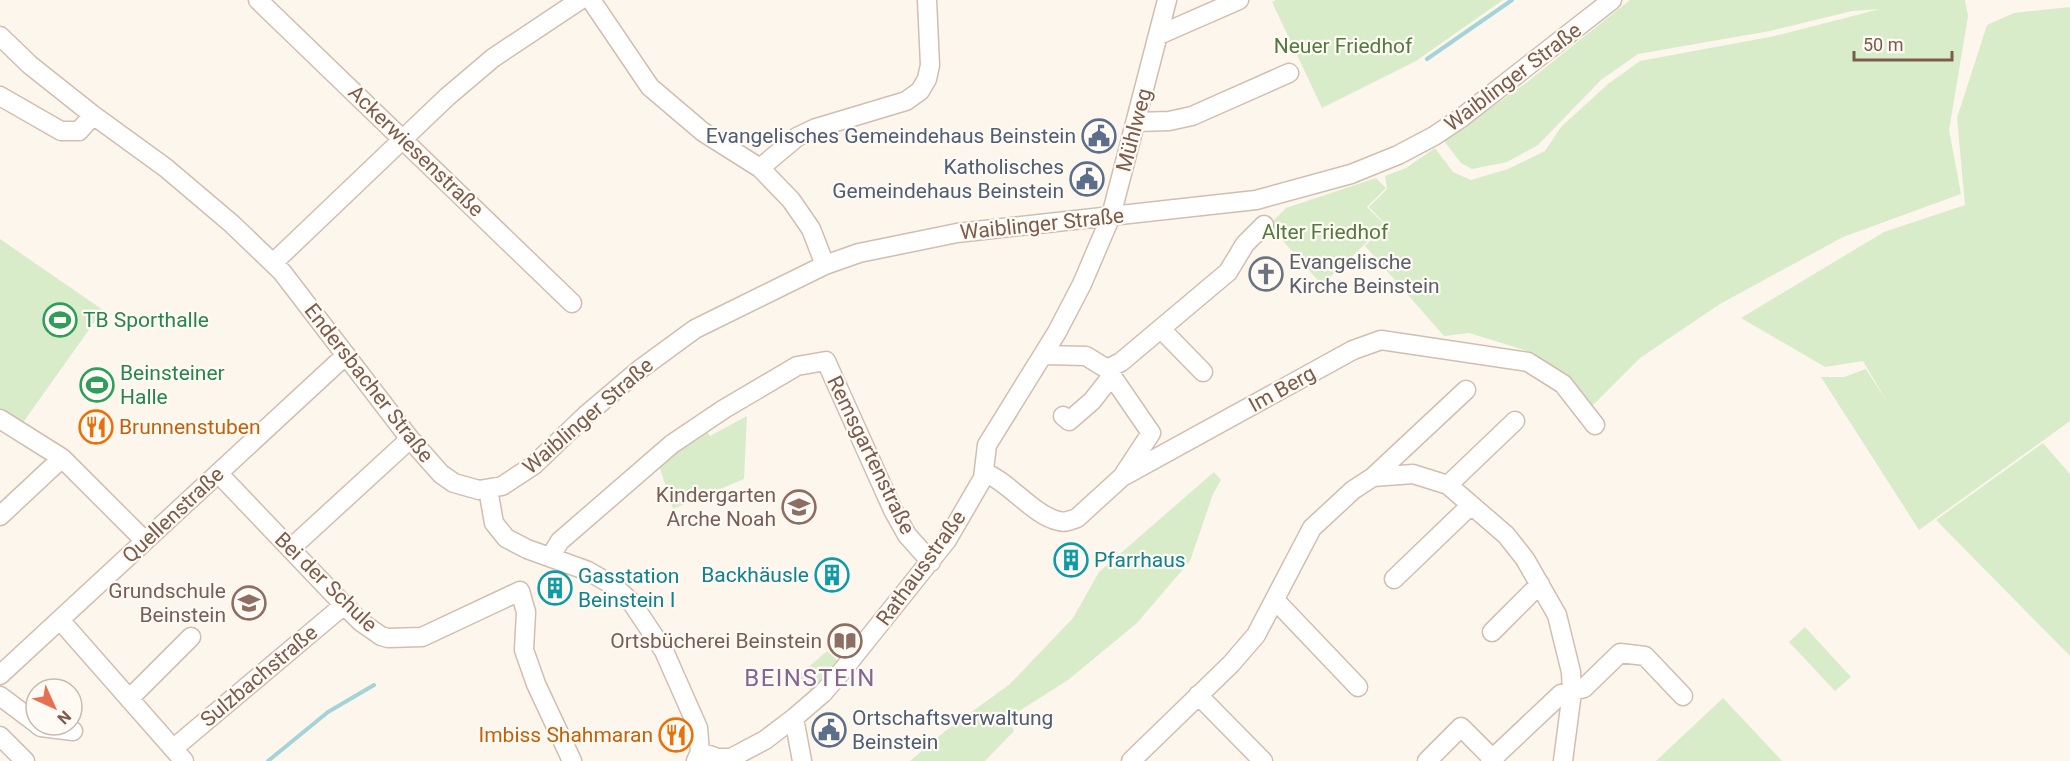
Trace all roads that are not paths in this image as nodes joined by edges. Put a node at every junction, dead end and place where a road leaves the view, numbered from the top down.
1 (258, 0) edge
2 (580, 0) edge
3 (591, 0) edge
4 (927, 0) edge
5 (1167, 0) edge
6 (1239, 0) edge
7 (1612, 0) edge
8 (1159, 35) junction
9 (0, 36) edge
10 (1289, 73) dead end
11 (0, 96) edge
12 (93, 115) junction
13 (1137, 122) junction
14 (403, 138) junction
15 (760, 168) junction
16 (1111, 216) junction
17 (1263, 225) dead end
18 (273, 263) junction
19 (825, 265) junction
20 (572, 303) dead end
21 (1161, 329) junction
22 (346, 355) junction
23 (1044, 355) junction
24 (1203, 372) dead end
25 (1109, 373) junction
26 (1467, 390) dead end
27 (1062, 416) dead end
28 (0, 419) edge
29 (1515, 421) dead end
30 (1595, 425) dead end
31 (410, 440) junction
32 (62, 458) junction
33 (218, 472) junction
34 (984, 472) junction
35 (1122, 477) junction
36 (1373, 477) junction
37 (1448, 485) junction
38 (488, 489) junction
39 (1471, 505) junction
40 (0, 516) edge
41 (145, 541) junction
42 (290, 549) junction
43 (554, 558) junction
44 (931, 562) junction
45 (1394, 579) dead end
46 (1540, 584) junction
47 (1275, 600) junction
48 (344, 605) junction
49 (60, 620) junction
50 (1492, 632) dead end
51 (191, 637) dead end
52 (0, 675) edge
53 (1358, 687) dead end
54 (1572, 692) junction
55 (1198, 695) junction
56 (0, 696) edge
57 (1683, 696) dead end
58 (129, 699) junction
59 (24, 714) edge
60 (794, 718) junction
61 (0, 736) edge
62 (179, 754) edge
63 (698, 756) edge
64 (1492, 760) edge
65 (25, 761) edge
66 (572, 761) edge
67 (802, 761) edge
68 (1131, 761) edge
69 (1263, 761) edge
70 (1427, 761) edge
71 (1563, 761) edge

1 - 14 street, Ackerwiesenstraße
2 - 14 street
3 - 15 street
4 - 15 street
5 - 8 street, Mühlweg
6 - 8 street
7 - 16 street, Waiblinger Straße
8 - 13 street, Mühlweg
9 - 12 street, Endersbacher Straße
10 - 13 street
11 - 12 street
12 - 18 street, Endersbacher Straße
13 - 16 street, Mühlweg
14 - 18 street
14 - 20 street, Ackerwiesenstraße
15 - 19 street
16 - 19 street, Waiblinger Straße
16 - 23 street, Mühlweg
17 - 21 street
18 - 22 street, Endersbacher Straße
19 - 38 street, Waiblinger Straße
21 - 24 street
21 - 25 street
22 - 31 street, Endersbacher Straße
22 - 33 street, Quellenstraße
23 - 25 street
23 - 34 street, Rathausstraße
25 - 27 street
25 - 35 street
26 - 36 street
28 - 32 street
29 - 37 street
30 - 35 street, Im Berg
31 - 38 street, Endersbacher Straße
31 - 42 street
32 - 40 street
32 - 41 street
33 - 41 street, Quellenstraße
33 - 42 street, Bei der Schule
34 - 35 street, Im Berg
34 - 44 street, Rathausstraße
36 - 37 street
36 - 47 street
37 - 39 street
38 - 43 street
39 - 45 street
39 - 46 street
41 - 49 street, Quellenstraße
42 - 48 street, Bei der Schule
43 - 44 street, Remsgartenstraße
43 - 63 street
44 - 60 street, Rathausstraße
46 - 50 street
46 - 54 street
47 - 53 street
47 - 55 street
48 - 62 street, Sulzbachstraße
48 - 66 street, Bei der Schule
49 - 52 street, Quellenstraße
49 - 58 street
51 - 58 street
54 - 57 street
54 - 64 street
54 - 71 street
55 - 68 street
55 - 69 street
56 - 59 street
58 - 62 street
60 - 63 street, Rathausstraße
60 - 67 street
61 - 65 street
64 - 70 street

